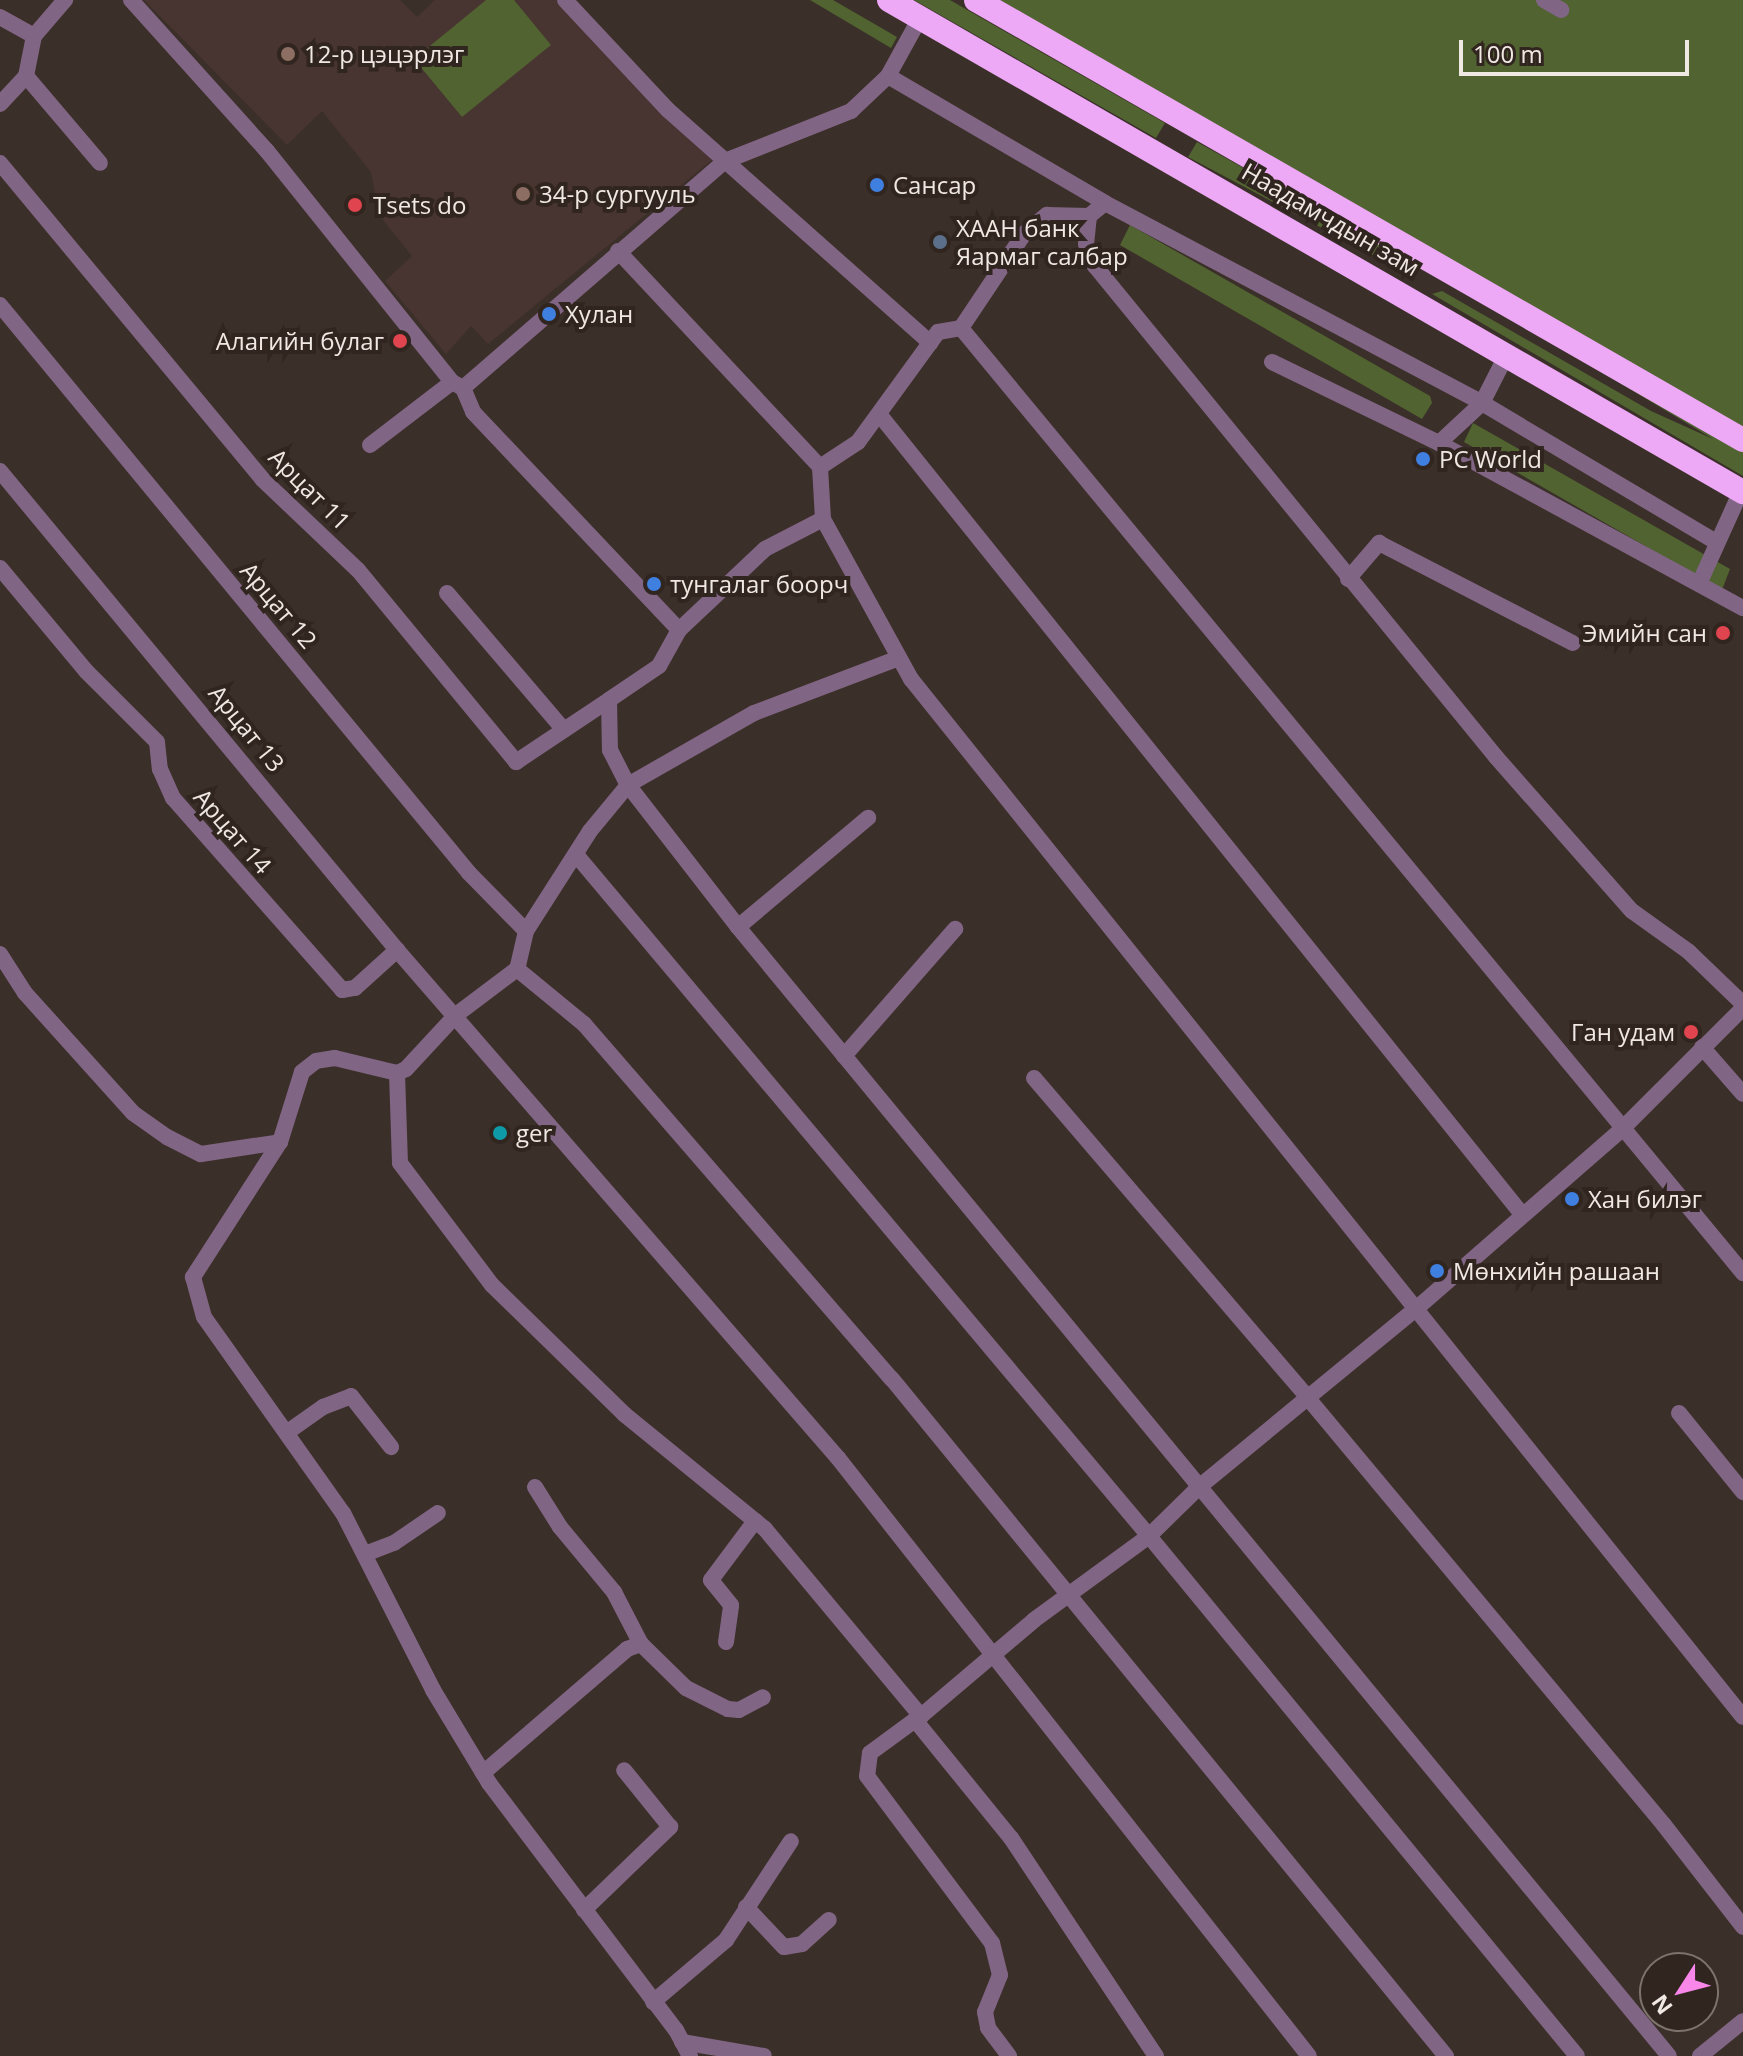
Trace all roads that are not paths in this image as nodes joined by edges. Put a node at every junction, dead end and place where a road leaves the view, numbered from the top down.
1 (65, 0) edge
2 (131, 0) edge
3 (565, 0) edge
4 (889, 0) edge
5 (976, 0) edge
6 (1544, 0) edge
7 (1561, 10) dead end
8 (0, 17) edge
9 (920, 18) junction
10 (34, 36) junction
11 (26, 76) junction
12 (888, 76) junction
13 (0, 104) edge
14 (725, 161) junction
15 (0, 163) edge
16 (100, 163) dead end
17 (1105, 203) junction
18 (1089, 216) junction
19 (618, 251) junction
20 (1427, 261) junction
21 (1408, 295) junction
22 (0, 305) edge
23 (961, 328) junction
24 (930, 343) junction
25 (1507, 354) junction
26 (1272, 362) dead end
27 (457, 385) junction
28 (1482, 403) junction
29 (879, 414) junction
30 (1743, 440) edge
31 (1439, 443) junction
32 (370, 445) dead end
33 (820, 467) junction
34 (0, 471) edge
35 (1742, 491) edge
36 (823, 519) junction
37 (1716, 542) junction
38 (0, 568) edge
39 (1348, 579) junction
40 (1699, 584) junction
41 (447, 593) dead end
42 (1743, 608) edge
43 (679, 630) junction
44 (1573, 643) dead end
45 (899, 658) junction
46 (609, 700) junction
47 (564, 730) junction
48 (628, 785) junction
49 (868, 818) dead end
50 (578, 857) junction
51 (738, 927) junction
52 (955, 929) dead end
53 (526, 931) junction
54 (397, 950) junction
55 (0, 954) edge
56 (517, 969) junction
57 (1743, 1006) edge
58 (456, 1015) junction
59 (1702, 1047) junction
60 (844, 1056) junction
61 (397, 1073) junction
62 (1034, 1078) dead end
63 (1743, 1094) edge
64 (1623, 1128) junction
65 (280, 1142) junction
66 (1521, 1213) junction
67 (1743, 1273) edge
68 (1417, 1308) junction
69 (1307, 1397) junction
70 (1679, 1413) dead end
71 (289, 1431) junction
72 (391, 1447) dead end
73 (535, 1487) dead end
74 (1199, 1487) junction
75 (1743, 1492) edge
76 (438, 1513) dead end
77 (755, 1521) junction
78 (1149, 1536) junction
79 (365, 1554) junction
80 (1067, 1597) junction
81 (726, 1642) dead end
82 (641, 1644) junction
83 (993, 1653) junction
84 (763, 1697) dead end
85 (1743, 1717) edge
86 (918, 1718) junction
87 (624, 1770) dead end
88 (483, 1773) junction
89 (791, 1841) dead end
90 (746, 1907) junction
91 (584, 1910) junction
92 (829, 1920) dead end
93 (1743, 1927) edge
94 (653, 2002) junction
95 (1743, 2021) edge
96 (686, 2049) edge
97 (764, 2056) edge
98 (1009, 2056) edge
99 (1156, 2056) edge
100 (1309, 2056) edge
101 (1446, 2056) edge
102 (1577, 2056) edge
103 (1669, 2056) edge
104 (1700, 2056) edge

1 - 10 street
2 - 27 street
3 - 14 street
4 - 9 highway, Наадамчдын зам
5 - 20 highway, Наадамчдын зам
6 - 7 street
8 - 10 street
9 - 12 street
9 - 21 highway, Наадамчдын зам
10 - 11 street
11 - 13 street
11 - 16 street
12 - 14 street
12 - 17 street
14 - 19 street
14 - 24 street
15 - 47 street, Арцат 11
17 - 18 street
17 - 28 street
18 - 23 street
18 - 39 street
19 - 27 street
19 - 33 street
20 - 21 highway
20 - 30 highway, Наадамчдын зам
21 - 25 highway, Наадамчдын зам
22 - 53 street, Арцат 12
23 - 24 street
23 - 64 street
24 - 29 street
25 - 28 street
25 - 35 highway, Наадамчдын зам
26 - 31 street
27 - 32 street
27 - 43 street
28 - 31 street
28 - 37 street
29 - 33 street
29 - 66 street
31 - 40 street
33 - 36 street
34 - 54 street, Арцат 13
35 - 37 street
36 - 43 street, Арцат 11
36 - 45 street
37 - 40 street
38 - 54 street, Арцат 14
39 - 44 street
39 - 57 street
40 - 42 street
41 - 47 street
43 - 46 street, Арцат 11
45 - 48 street
45 - 68 street
46 - 47 street, Арцат 11
46 - 48 street
48 - 50 street
48 - 51 street
49 - 51 street
50 - 53 street
50 - 78 street
51 - 60 street
52 - 60 street
53 - 56 street
54 - 58 street, Арцат 13
55 - 65 street
56 - 58 street
56 - 80 street
57 - 59 street
58 - 61 street
58 - 83 street, Арцат 13
59 - 63 street
59 - 64 street
60 - 74 street
61 - 65 street
61 - 77 street
62 - 69 street
64 - 66 street
64 - 67 street
65 - 71 street
66 - 68 street
68 - 69 street
68 - 85 street
69 - 74 street
69 - 93 street
70 - 75 street
71 - 72 street
71 - 79 street
73 - 82 street
74 - 78 street
74 - 103 street
76 - 79 street
77 - 81 street
77 - 86 street
78 - 80 street
78 - 102 street
79 - 88 street
80 - 83 street
80 - 101 street
82 - 84 street
82 - 88 street
83 - 86 street
83 - 100 street, Арцат 13
86 - 98 street
86 - 99 street
87 - 91 street
88 - 91 street
89 - 90 street
90 - 92 street
90 - 94 street
91 - 94 street
94 - 96 street
95 - 104 street
96 - 97 street

